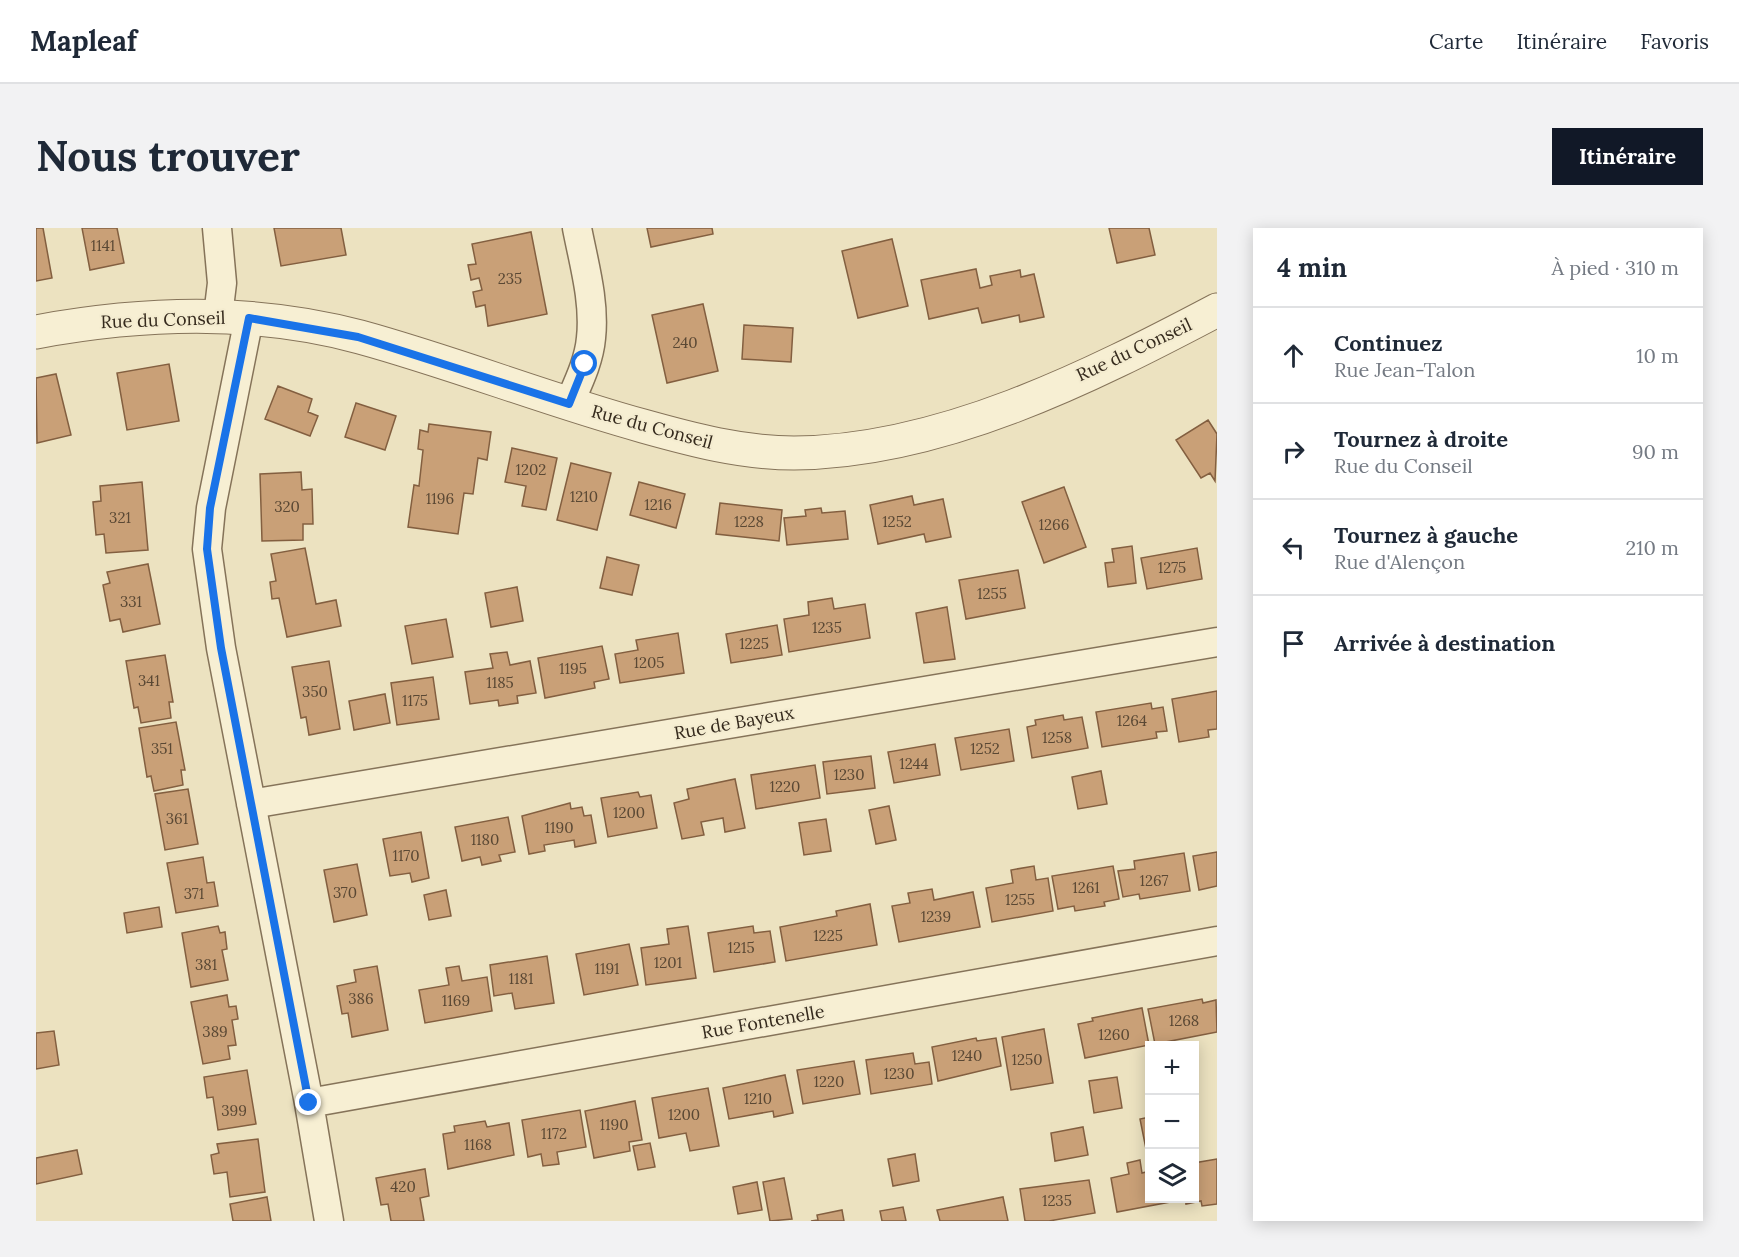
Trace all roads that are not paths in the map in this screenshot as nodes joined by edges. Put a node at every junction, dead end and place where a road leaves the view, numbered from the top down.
1 (217, 228) edge
2 (577, 228) edge
3 (1217, 310) edge
4 (234, 317) junction
5 (36, 332) edge
6 (569, 404) junction
7 (1217, 642) edge
8 (251, 804) junction
9 (1217, 941) edge
10 (309, 1103) junction
11 (329, 1221) edge

1 - 4 street
2 - 6 street
3 - 6 street, Rue du Conseil
4 - 5 street, Rue du Conseil
4 - 6 street, Rue du Conseil
4 - 8 street
7 - 8 street, Rue de Bayeux
8 - 10 street
9 - 10 street, Rue Fontenelle
10 - 11 street

